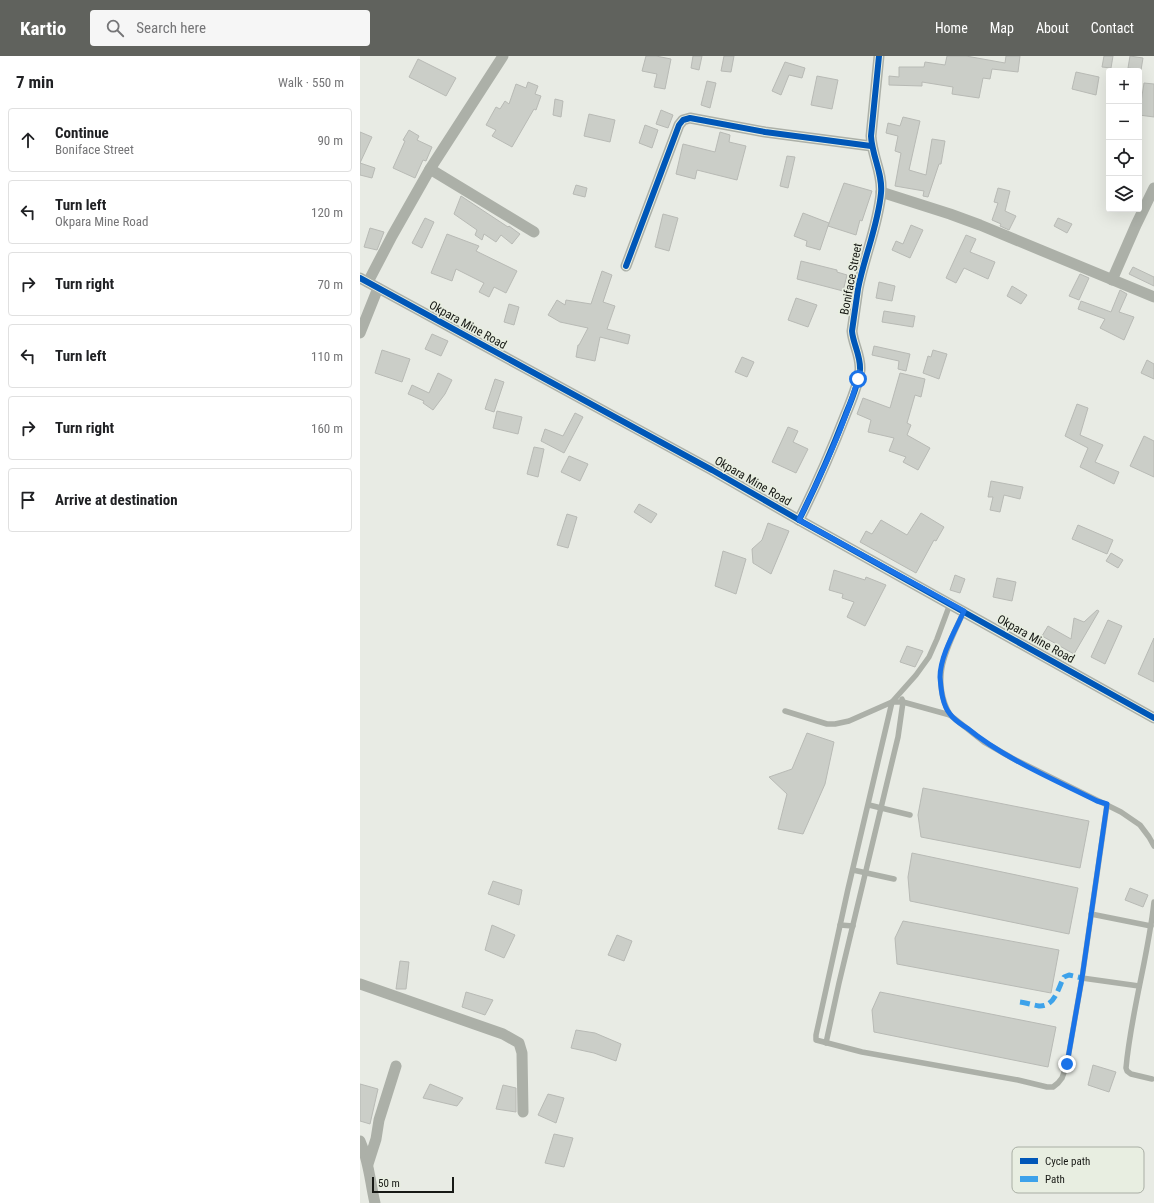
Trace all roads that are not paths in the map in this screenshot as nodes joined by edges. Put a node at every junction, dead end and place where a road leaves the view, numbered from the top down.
1 (504, 56) edge
2 (879, 56) edge
3 (871, 146) junction
4 (430, 169) junction
5 (1154, 188) edge
6 (881, 192) junction
7 (534, 232) dead end
8 (626, 266) dead end
9 (364, 280) edge
10 (1112, 280) junction
11 (378, 288) junction
12 (1154, 297) edge
13 (360, 333) edge
14 (799, 520) junction
15 (950, 603) junction
16 (964, 611) junction
17 (901, 693) junction
18 (892, 702) junction
19 (903, 702) junction
20 (785, 711) dead end
21 (950, 715) junction
22 (1154, 718) edge
23 (1107, 804) junction
24 (869, 805) junction
25 (881, 808) junction
26 (910, 815) dead end
27 (1154, 846) edge
28 (853, 870) junction
29 (866, 873) junction
30 (894, 879) dead end
31 (1154, 902) edge
32 (1154, 911) edge
33 (1091, 914) junction
34 (840, 925) junction
35 (853, 926) junction
36 (1151, 926) junction
37 (1082, 978) junction
38 (360, 984) edge
39 (1139, 986) junction
40 (825, 997) junction
41 (836, 999) junction
42 (826, 1043) junction
43 (396, 1066) dead end
44 (1152, 1078) dead end
45 (523, 1112) dead end
46 (360, 1141) edge
47 (368, 1164) junction
48 (375, 1203) edge

1 - 4 street
2 - 3 street, Boniface Street
3 - 6 street, Boniface Street
3 - 8 street
4 - 7 street
4 - 9 street
5 - 10 street
6 - 10 street
6 - 14 street, Boniface Street
9 - 11 street, Okpara Mine Road
10 - 12 street
11 - 13 street
11 - 14 street, Okpara Mine Road
14 - 15 street, Okpara Mine Road
15 - 16 street, Okpara Mine Road
15 - 17 lane
16 - 21 lane
16 - 22 street, Okpara Mine Road
17 - 18 lane
17 - 19 lane
18 - 19 lane
18 - 20 lane
18 - 24 lane
19 - 21 lane
19 - 25 lane
21 - 23 lane
23 - 27 lane
23 - 33 lane
24 - 25 lane
24 - 28 lane
25 - 26 lane
25 - 29 lane
28 - 29 lane
28 - 34 lane
29 - 30 lane
29 - 35 lane
31 - 32 lane
32 - 36 lane
33 - 36 lane
33 - 37 lane
34 - 35 lane
34 - 40 lane
35 - 41 lane
36 - 39 lane
37 - 39 lane
37 - 42 lane
38 - 45 street
39 - 44 lane
40 - 41 lane
40 - 42 lane
41 - 42 lane
43 - 47 street
46 - 47 street
47 - 48 street

